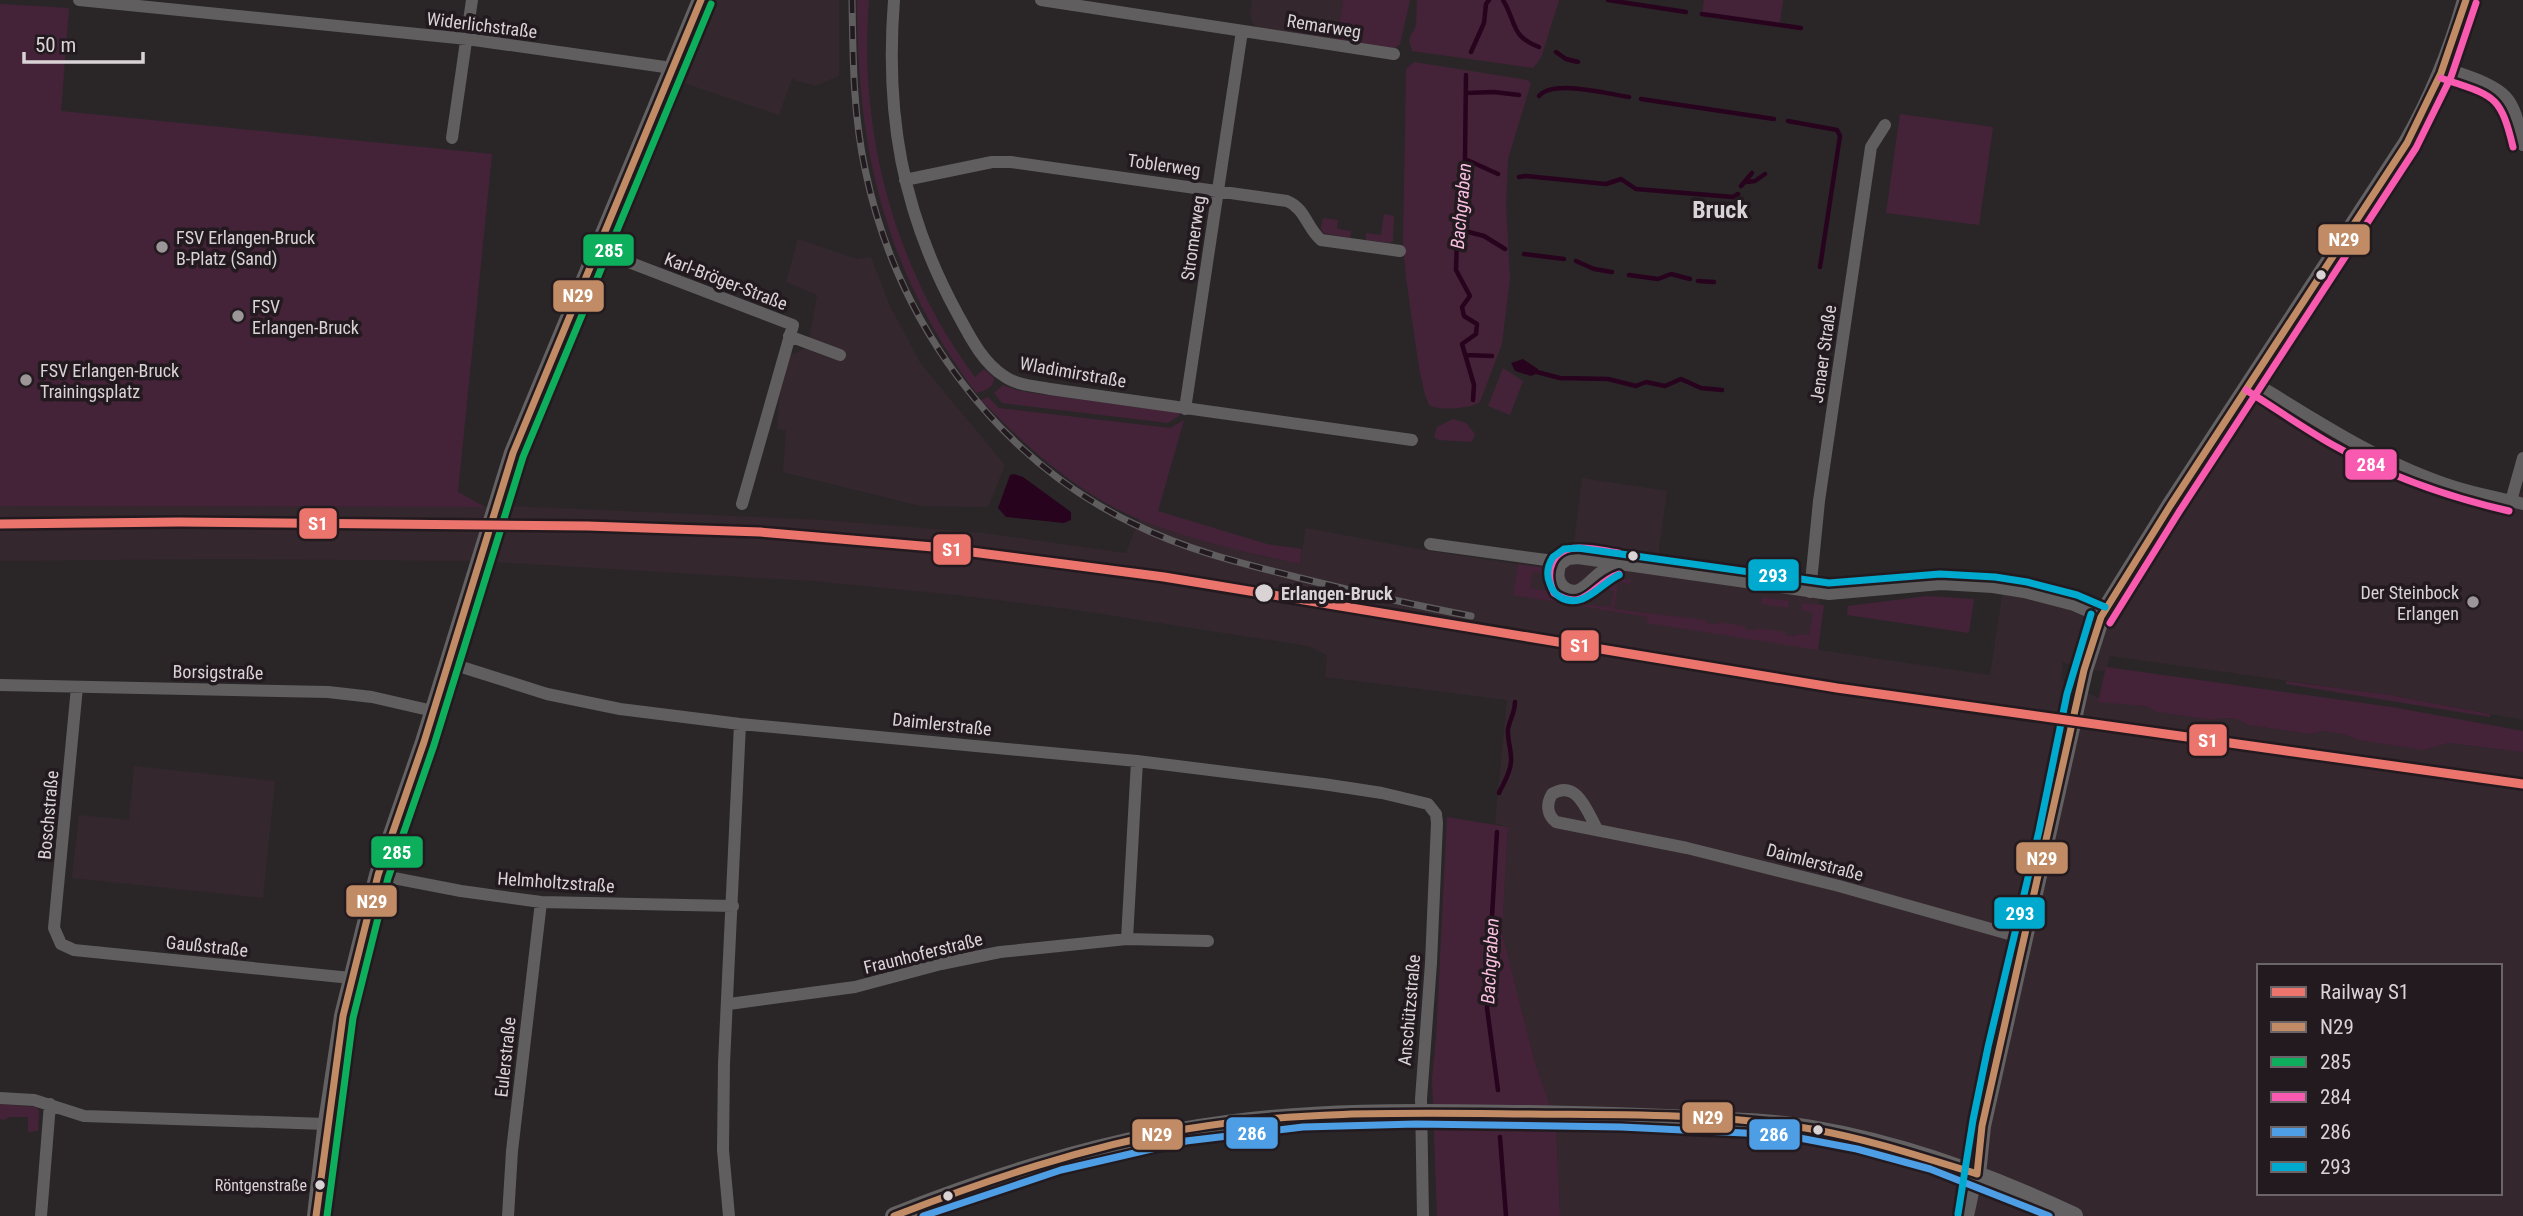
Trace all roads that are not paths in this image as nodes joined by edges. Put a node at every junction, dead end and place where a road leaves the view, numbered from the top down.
1 (79, 0) edge
2 (217, 0) edge
3 (472, 0) edge
4 (701, 0) edge
5 (894, 0) edge
6 (1041, 0) edge
7 (2466, 0) edge
8 (107, 1) edge
9 (215, 15) junction
10 (1242, 31) junction
11 (467, 39) junction
12 (1394, 54) dead end
13 (672, 68) junction
14 (2445, 68) junction
15 (1885, 125) dead end
16 (452, 138) dead end
17 (2523, 145) edge
18 (905, 180) junction
19 (1217, 191) junction
20 (597, 250) junction
21 (1400, 251) dead end
22 (789, 336) junction
23 (840, 355) dead end
24 (2252, 381) junction
25 (1185, 409) junction
26 (1412, 440) dead end
27 (2523, 458) edge
28 (2517, 502) edge
29 (742, 504) dead end
30 (1430, 544) dead end
31 (1616, 564) junction
32 (1560, 565) junction
33 (1810, 592) junction
34 (2102, 617) junction
35 (449, 663) junction
36 (0, 685) edge
37 (77, 687) junction
38 (433, 711) junction
39 (740, 724) junction
40 (1137, 761) junction
41 (1433, 808) joint
42 (1597, 829) dead end
43 (378, 875) junction
44 (541, 902) junction
45 (733, 906) junction
46 (2023, 938) junction
47 (1127, 939) junction
48 (1208, 941) dead end
49 (61, 944) joint
50 (351, 978) junction
51 (729, 1004) junction
52 (0, 1098) edge
53 (50, 1104) junction
54 (1421, 1113) junction
55 (326, 1124) junction
56 (1977, 1174) junction
57 (41, 1216) edge
58 (316, 1216) edge
59 (508, 1216) edge
60 (729, 1216) edge
61 (894, 1216) edge
62 (1423, 1216) edge
63 (1968, 1216) edge
64 (2074, 1216) edge

1 - 8 street, Widerlichstraße
2 - 9 street
3 - 11 street
4 - 13 street
5 - 18 street, Wladimirstraße
6 - 10 street, Remarweg
7 - 14 street
8 - 9 street, Widerlichstraße
9 - 11 street, Widerlichstraße
10 - 12 street, Remarweg
10 - 19 street, Stromerweg
11 - 13 street, Widerlichstraße
11 - 16 street
13 - 20 street
14 - 17 street
14 - 24 street
15 - 33 street, Jenaer Straße
18 - 19 street, Toblerweg
18 - 25 street, Wladimirstraße
19 - 21 street, Toblerweg
19 - 25 street, Stromerweg
20 - 22 street, Karl-Bröger-Straße
20 - 35 street
22 - 23 street, Karl-Bröger-Straße
22 - 29 street, Karl-Bröger-Straße
24 - 28 street
24 - 34 street
25 - 26 street, Wladimirstraße
27 - 28 street
30 - 32 street
31 - 32 street
31 - 32 street
31 - 33 street
33 - 34 street
34 - 46 street
35 - 38 street
35 - 39 street, Daimlerstraße
36 - 37 street, Borsigstraße
37 - 38 street, Borsigstraße
37 - 49 street, Boschstraße
38 - 43 street
39 - 40 street, Daimlerstraße
39 - 45 street
40 - 41 street, Daimlerstraße
40 - 47 street
41 - 54 street, Anschützstraße
42 - 46 street, Daimlerstraße
43 - 44 street, Helmholtzstraße
43 - 50 street
44 - 45 street, Helmholtzstraße
44 - 59 street, Eulerstraße
45 - 51 street
46 - 56 street
47 - 48 street, Fraunhoferstraße
47 - 51 street, Fraunhoferstraße
49 - 50 street, Gaußstraße
50 - 55 street
51 - 60 street
52 - 53 street
53 - 55 street
53 - 57 street
54 - 56 street
54 - 61 street
54 - 62 street, Anschützstraße
55 - 58 street
56 - 63 street
56 - 64 street

